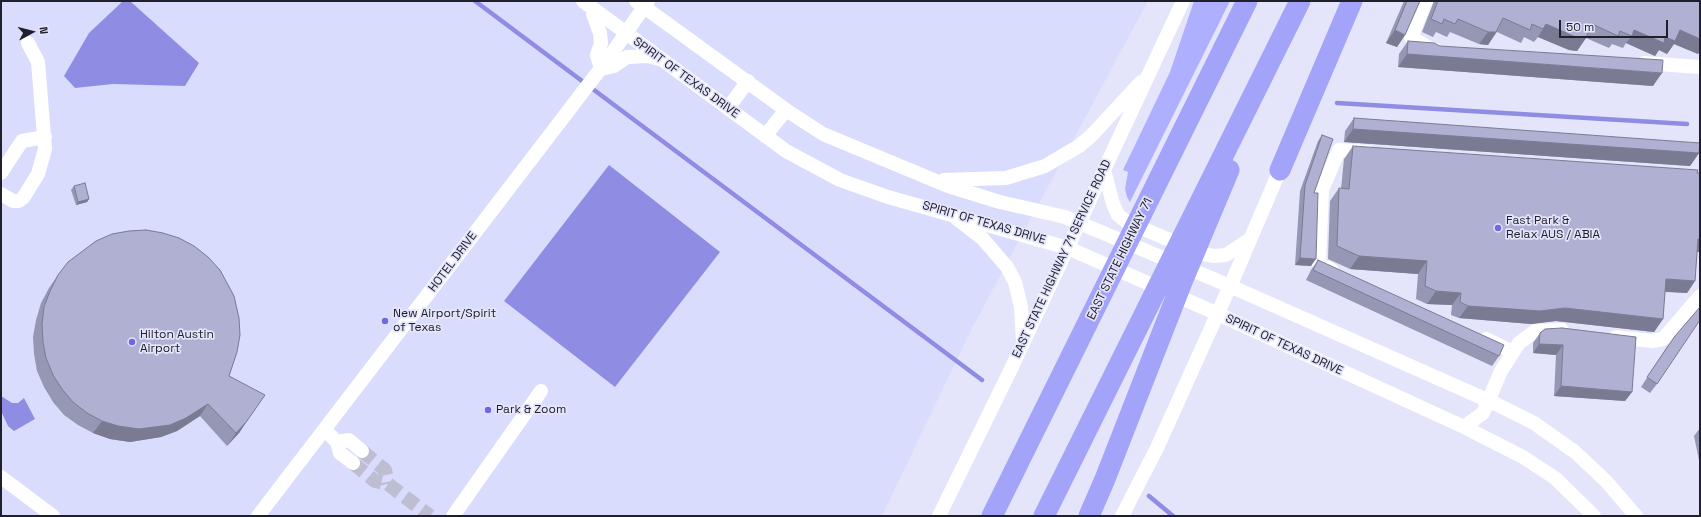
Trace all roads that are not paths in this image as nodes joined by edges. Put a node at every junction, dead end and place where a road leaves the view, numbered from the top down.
1 (1183, 1) edge
2 (1247, 1) edge
3 (1300, 1) edge
4 (1352, 1) edge
5 (1426, 1) edge
6 (643, 3) edge
7 (588, 5) edge
8 (625, 33) junction
9 (28, 43) dead end
10 (1451, 51) edge
11 (661, 60) junction
12 (1629, 62) edge
13 (1700, 67) edge
14 (598, 73) junction
15 (1148, 75) junction
16 (748, 81) junction
17 (728, 108) junction
18 (786, 110) junction
19 (765, 136) junction
20 (45, 137) junction
21 (1378, 152) edge
22 (1104, 170) junction
23 (1280, 170) joint
24 (1, 173) edge
25 (936, 180) junction
26 (1, 194) edge
27 (948, 213) junction
28 (1203, 214) junction
29 (1079, 223) junction
30 (1250, 238) junction
31 (1068, 248) junction
32 (1347, 276) edge
33 (1230, 286) junction
34 (1700, 296) edge
35 (1218, 314) junction
36 (1470, 332) edge
37 (1577, 332) edge
38 (1600, 335) edge
39 (1023, 343) junction
40 (1513, 352) junction
41 (541, 391) dead end
42 (1488, 400) junction
43 (1464, 427) junction
44 (325, 430) junction
45 (337, 442) junction
46 (362, 451) tunnel mouth
47 (353, 463) tunnel mouth
48 (1, 477) edge
49 (264, 514) edge
50 (53, 516) edge
51 (453, 516) edge
52 (939, 516) edge
53 (992, 516) edge
54 (1044, 516) edge
55 (1089, 516) edge
56 (1122, 516) edge
57 (1594, 516) edge
58 (1636, 516) edge

1 - 15 street, EAST STATE HIGHWAY 71 SERVICE ROAD
2 - 53 highway, EAST STATE HIGHWAY 71
3 - 28 highway
4 - 23 highway
5 - 10 street
6 - 8 street, HOTEL DRIVE
6 - 16 street, SPIRIT OF TEXAS DRIVE
7 - 8 street, SPIRIT OF TEXAS DRIVE
7 - 14 street
8 - 11 street, SPIRIT OF TEXAS DRIVE
8 - 14 street, HOTEL DRIVE
9 - 20 street
11 - 14 street
11 - 17 street, SPIRIT OF TEXAS DRIVE
12 - 13 street
14 - 44 street, HOTEL DRIVE
15 - 22 street, EAST STATE HIGHWAY 71 SERVICE ROAD
15 - 25 street
16 - 17 street
16 - 18 street, SPIRIT OF TEXAS DRIVE
17 - 19 street, SPIRIT OF TEXAS DRIVE
18 - 19 street
18 - 25 street, SPIRIT OF TEXAS DRIVE
19 - 27 street, SPIRIT OF TEXAS DRIVE
20 - 24 street
20 - 26 street
21 - 32 street
22 - 29 street, EAST STATE HIGHWAY 71 SERVICE ROAD
22 - 30 street
23 - 30 street
25 - 29 street, SPIRIT OF TEXAS DRIVE
27 - 31 street, SPIRIT OF TEXAS DRIVE
27 - 39 street
28 - 54 highway
28 - 55 highway
29 - 31 street, EAST STATE HIGHWAY 71 SERVICE ROAD
29 - 33 street, SPIRIT OF TEXAS DRIVE
30 - 33 street
31 - 35 street, SPIRIT OF TEXAS DRIVE
31 - 39 street, EAST STATE HIGHWAY 71 SERVICE ROAD
33 - 35 street
33 - 42 street, SPIRIT OF TEXAS DRIVE
34 - 38 street
35 - 43 street, SPIRIT OF TEXAS DRIVE
35 - 56 street
36 - 40 street
37 - 40 street
39 - 52 street, EAST STATE HIGHWAY 71 SERVICE ROAD
40 - 42 street
41 - 51 street
42 - 43 street
42 - 58 street, SPIRIT OF TEXAS DRIVE
43 - 57 street, SPIRIT OF TEXAS DRIVE
44 - 45 street
44 - 49 street, HOTEL DRIVE
45 - 46 street
45 - 47 street
48 - 50 street

